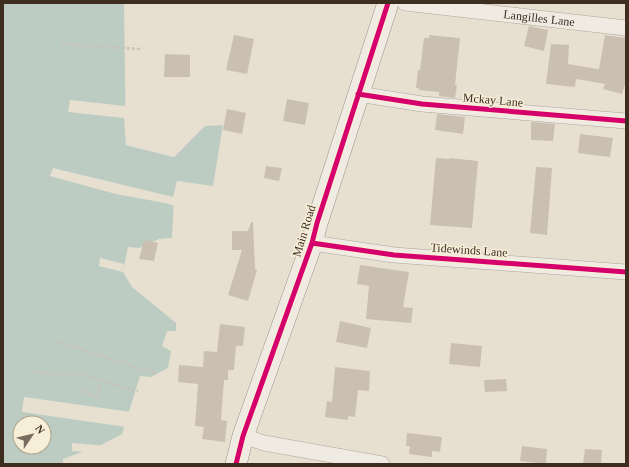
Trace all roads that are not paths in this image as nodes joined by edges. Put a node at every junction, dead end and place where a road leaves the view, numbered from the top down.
1 (388, 3) edge
2 (406, 3) edge
3 (626, 28) edge
4 (358, 94) junction
5 (626, 121) edge
6 (312, 243) junction
7 (626, 272) edge
8 (243, 436) junction
9 (236, 464) edge
10 (382, 464) edge

1 - 4 main road, Main Road
2 - 3 street, Langilles Lane
4 - 5 street, Mckay Lane
4 - 6 main road, Main Road
6 - 7 street, Tidewinds Lane
6 - 8 main road, Main Road
8 - 9 main road, Main Road
8 - 10 street

